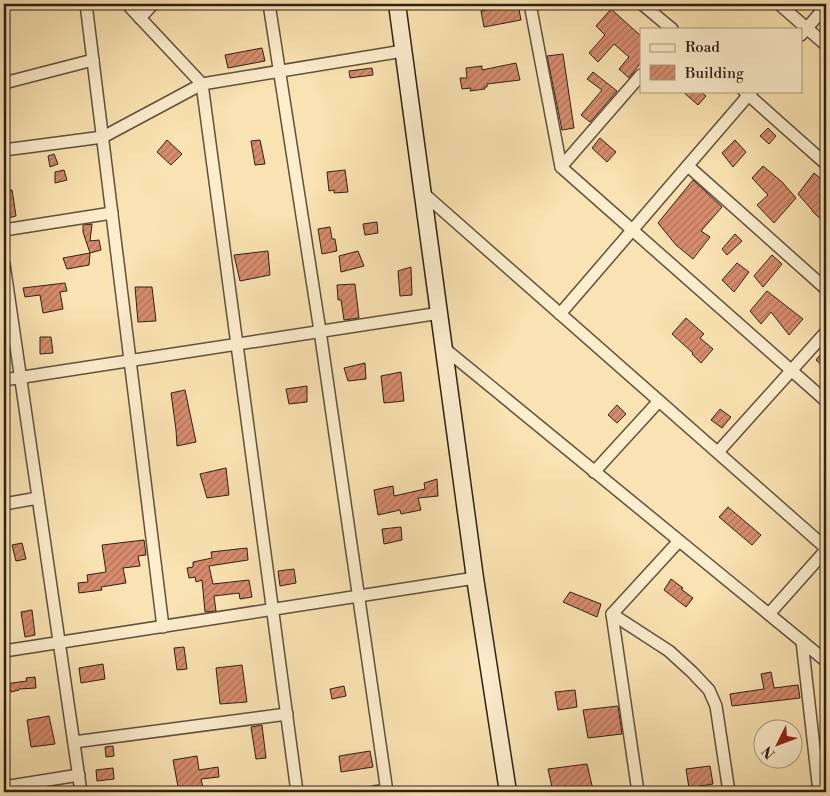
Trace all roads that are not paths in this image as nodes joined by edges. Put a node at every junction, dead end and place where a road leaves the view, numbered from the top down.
1 (86, 4) edge
2 (126, 4) edge
3 (153, 4) edge
4 (269, 4) edge
5 (397, 4) edge
6 (530, 4) edge
7 (642, 4) edge
8 (779, 4) edge
9 (826, 6) edge
10 (140, 18) junction
11 (671, 28) edge
12 (801, 28) edge
13 (804, 31) edge
14 (826, 45) edge
15 (403, 51) junction
16 (93, 60) junction
17 (280, 71) junction
18 (640, 76) edge
19 (4, 83) edge
20 (202, 84) junction
21 (749, 93) edge
22 (103, 137) junction
23 (4, 150) edge
24 (826, 164) edge
25 (688, 166) junction
26 (561, 167) junction
27 (423, 193) junction
28 (112, 213) junction
29 (4, 230) edge
30 (632, 230) junction
31 (4, 264) edge
32 (826, 289) edge
33 (7, 306) edge
34 (440, 313) junction
35 (560, 314) junction
36 (320, 331) junction
37 (826, 332) edge
38 (237, 344) junction
39 (445, 349) junction
40 (130, 361) junction
41 (792, 371) junction
42 (20, 377) junction
43 (4, 380) edge
44 (659, 401) junction
45 (826, 402) edge
46 (718, 452) junction
47 (594, 472) junction
48 (38, 498) junction
49 (4, 504) edge
50 (679, 541) junction
51 (826, 549) edge
52 (475, 578) junction
53 (359, 596) junction
54 (273, 610) junction
55 (612, 614) junction
56 (770, 614) junction
57 (163, 627) junction
58 (802, 641) junction
59 (59, 643) junction
60 (4, 652) edge
61 (826, 661) edge
62 (287, 714) junction
63 (74, 742) junction
64 (79, 775) junction
65 (4, 787) edge
66 (387, 791) edge
67 (81, 792) edge
68 (298, 792) edge
69 (374, 792) edge
70 (508, 792) edge
71 (638, 792) edge
72 (729, 792) edge
73 (819, 792) edge

1 - 16 street
2 - 10 street
3 - 10 street
4 - 17 street
5 - 15 main road
6 - 26 street
7 - 11 street
8 - 12 street
9 - 13 street
10 - 20 street
13 - 14 street
15 - 17 street
15 - 27 main road
16 - 19 street
16 - 22 street
17 - 20 street
17 - 36 street
18 - 26 street
20 - 22 street
20 - 38 street
21 - 24 street
21 - 25 street
22 - 23 street
22 - 28 street
25 - 30 street
25 - 32 street
26 - 30 street
27 - 34 main road
27 - 35 street
28 - 29 street
28 - 40 street
30 - 35 street
30 - 41 street
31 - 33 street
33 - 42 street
34 - 36 street
34 - 39 main road
35 - 44 street
36 - 38 street
36 - 53 street
37 - 41 street
38 - 40 street
38 - 54 street
39 - 47 street
39 - 52 main road
40 - 42 street
40 - 57 street
41 - 45 street
41 - 46 street
42 - 43 street
42 - 48 street
44 - 46 street
44 - 47 street
46 - 51 street
47 - 50 street
48 - 49 street
48 - 59 street
50 - 55 street
50 - 56 street
51 - 56 street
52 - 53 street
52 - 70 main road
53 - 54 street
53 - 66 street
54 - 57 street
54 - 62 street
55 - 71 street
55 - 72 street
56 - 58 street
57 - 59 street
58 - 61 street
58 - 73 street
59 - 60 street
59 - 63 street
62 - 63 street
62 - 68 street
63 - 64 street
64 - 65 street
64 - 67 street
66 - 69 street

